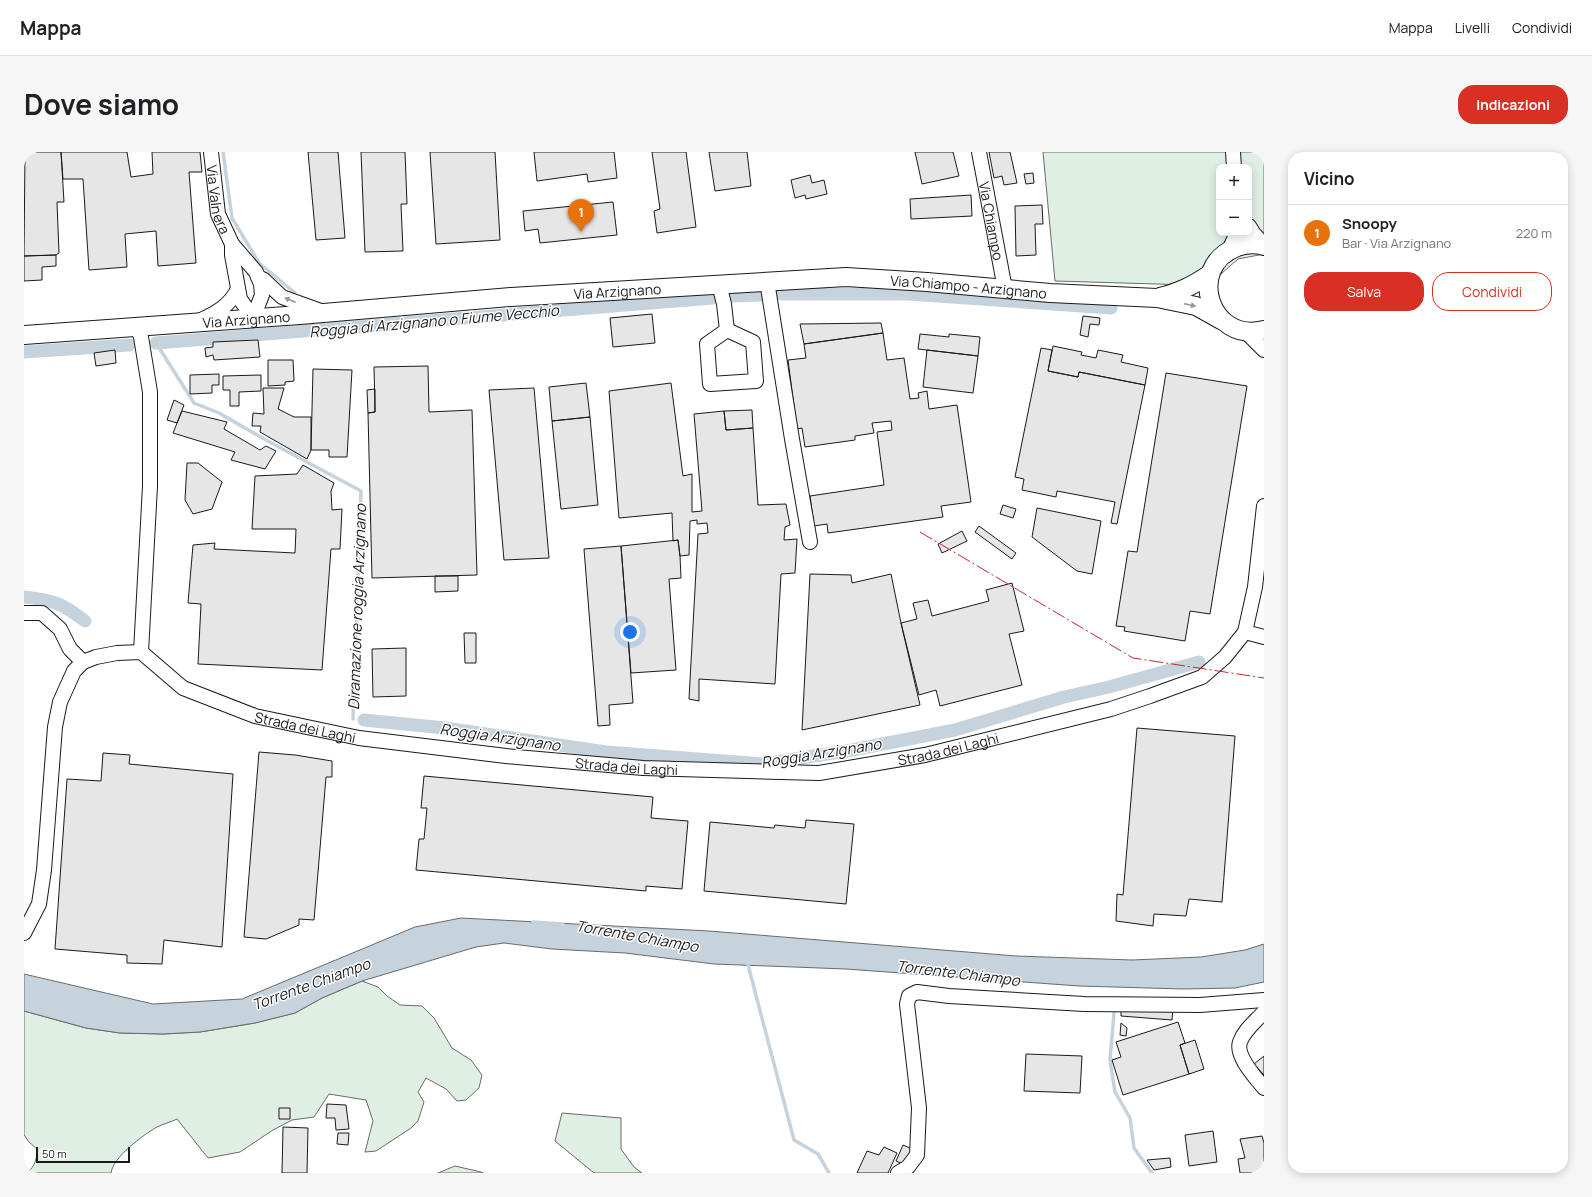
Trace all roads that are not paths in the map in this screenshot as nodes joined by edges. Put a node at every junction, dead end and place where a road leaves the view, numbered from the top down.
1 (211, 152) edge
2 (979, 152) edge
3 (1233, 152) edge
4 (1234, 164) edge
5 (1252, 231) edge
6 (1236, 236) edge
7 (232, 244) junction
8 (1264, 245) edge
9 (1229, 250) junction
10 (1210, 274) junction
11 (258, 277) junction
12 (774, 280) junction
13 (719, 284) junction
14 (238, 289) junction
15 (1006, 289) junction
16 (1157, 298) junction
17 (327, 313) junction
18 (253, 318) junction
19 (1221, 320) junction
20 (193, 322) junction
21 (137, 326) junction
22 (728, 330) junction
23 (1264, 330) edge
24 (1246, 332) junction
25 (24, 335) edge
26 (1264, 350) edge
27 (1264, 506) edge
28 (810, 542) dead end
29 (24, 613) edge
30 (1245, 632) junction
31 (1264, 637) edge
32 (141, 652) junction
33 (83, 662) junction
34 (24, 933) edge
35 (1264, 1000) edge
36 (1264, 1012) edge
37 (1264, 1088) edge
38 (898, 1173) edge

1 - 7 street, Via Valnera
2 - 15 street, Via Chiampo
3 - 4 street
5 - 8 street
6 - 9 street
7 - 11 street, Via Valnera
7 - 14 street, Via Valnera
8 - 9 main road
9 - 10 main road
10 - 16 main road
10 - 19 main road
17 -> 11 street, Via Valnera
11 - 18 street, Via Valnera
12 - 13 main road, Via Arzignano
12 - 15 main road, Via Chiampo - Arzignano
12 - 28 street
13 - 17 main road, Via Arzignano
13 - 22 street
14 - 18 street, Via Valnera
14 - 20 street
15 - 16 main road, Via Chiampo - Arzignano
16 -> 19 main road
17 - 18 main road, Via Arzignano
18 - 20 main road, Via Arzignano
19 - 24 main road
20 - 21 main road, Via Arzignano
21 - 25 main road, Via Arzignano
21 - 32 street
22 - 22 street
23 - 24 main road
24 - 26 street
27 - 30 street, Strada dei Laghi
29 - 33 street
30 - 31 street
30 - 32 street, Strada dei Laghi
32 - 33 street
33 - 34 street
35 - 38 street
36 - 37 street

